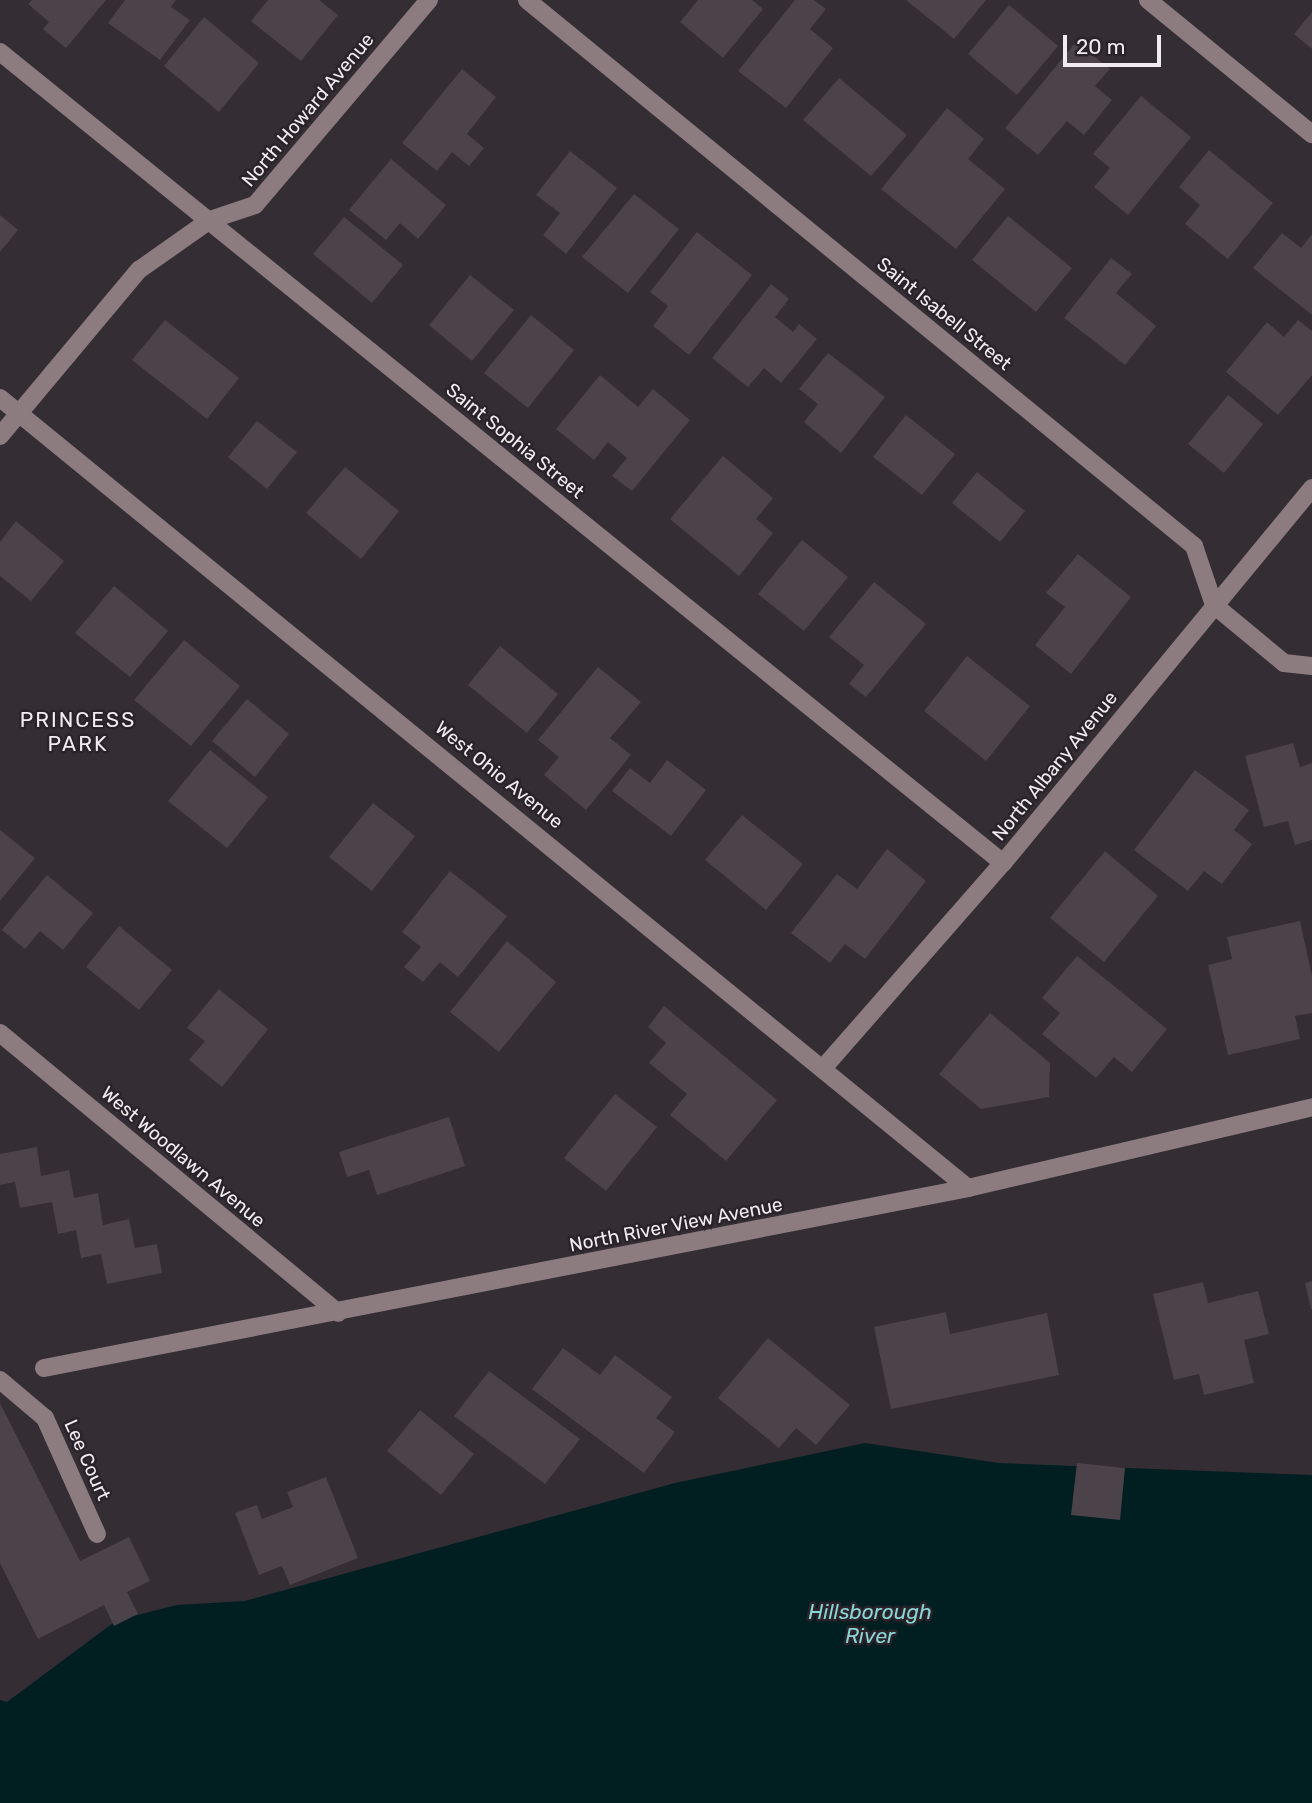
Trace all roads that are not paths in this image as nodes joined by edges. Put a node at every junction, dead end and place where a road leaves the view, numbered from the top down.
1 (429, 0) edge
2 (527, 0) edge
3 (1148, 0) edge
4 (0, 52) edge
5 (1312, 134) edge
6 (210, 220) junction
7 (0, 398) edge
8 (18, 413) junction
9 (0, 436) edge
10 (1312, 488) edge
11 (1214, 605) junction
12 (1312, 666) edge
13 (1003, 863) junction
14 (0, 1033) edge
15 (825, 1066) junction
16 (1312, 1107) edge
17 (968, 1188) junction
18 (338, 1313) junction
19 (44, 1368) dead end
20 (0, 1380) edge
21 (97, 1534) dead end

1 - 6 street, North Howard Avenue
2 - 11 street, Saint Isabell Street
3 - 5 street
4 - 6 street, Saint Sophia Street
6 - 8 street, North Howard Avenue
6 - 13 street, Saint Sophia Street
7 - 8 street, West Ohio Avenue
8 - 9 street, North Howard Avenue
8 - 15 street, West Ohio Avenue
10 - 11 street, North Albany Avenue
11 - 12 street
11 - 13 street, North Albany Avenue
13 - 15 street, North Albany Avenue
14 - 18 street, West Woodlawn Avenue
15 - 17 street, West Ohio Avenue
16 - 17 street, North River View Avenue
17 - 18 street, North River View Avenue
18 - 19 street, North River View Avenue
20 - 21 street, Lee Court

